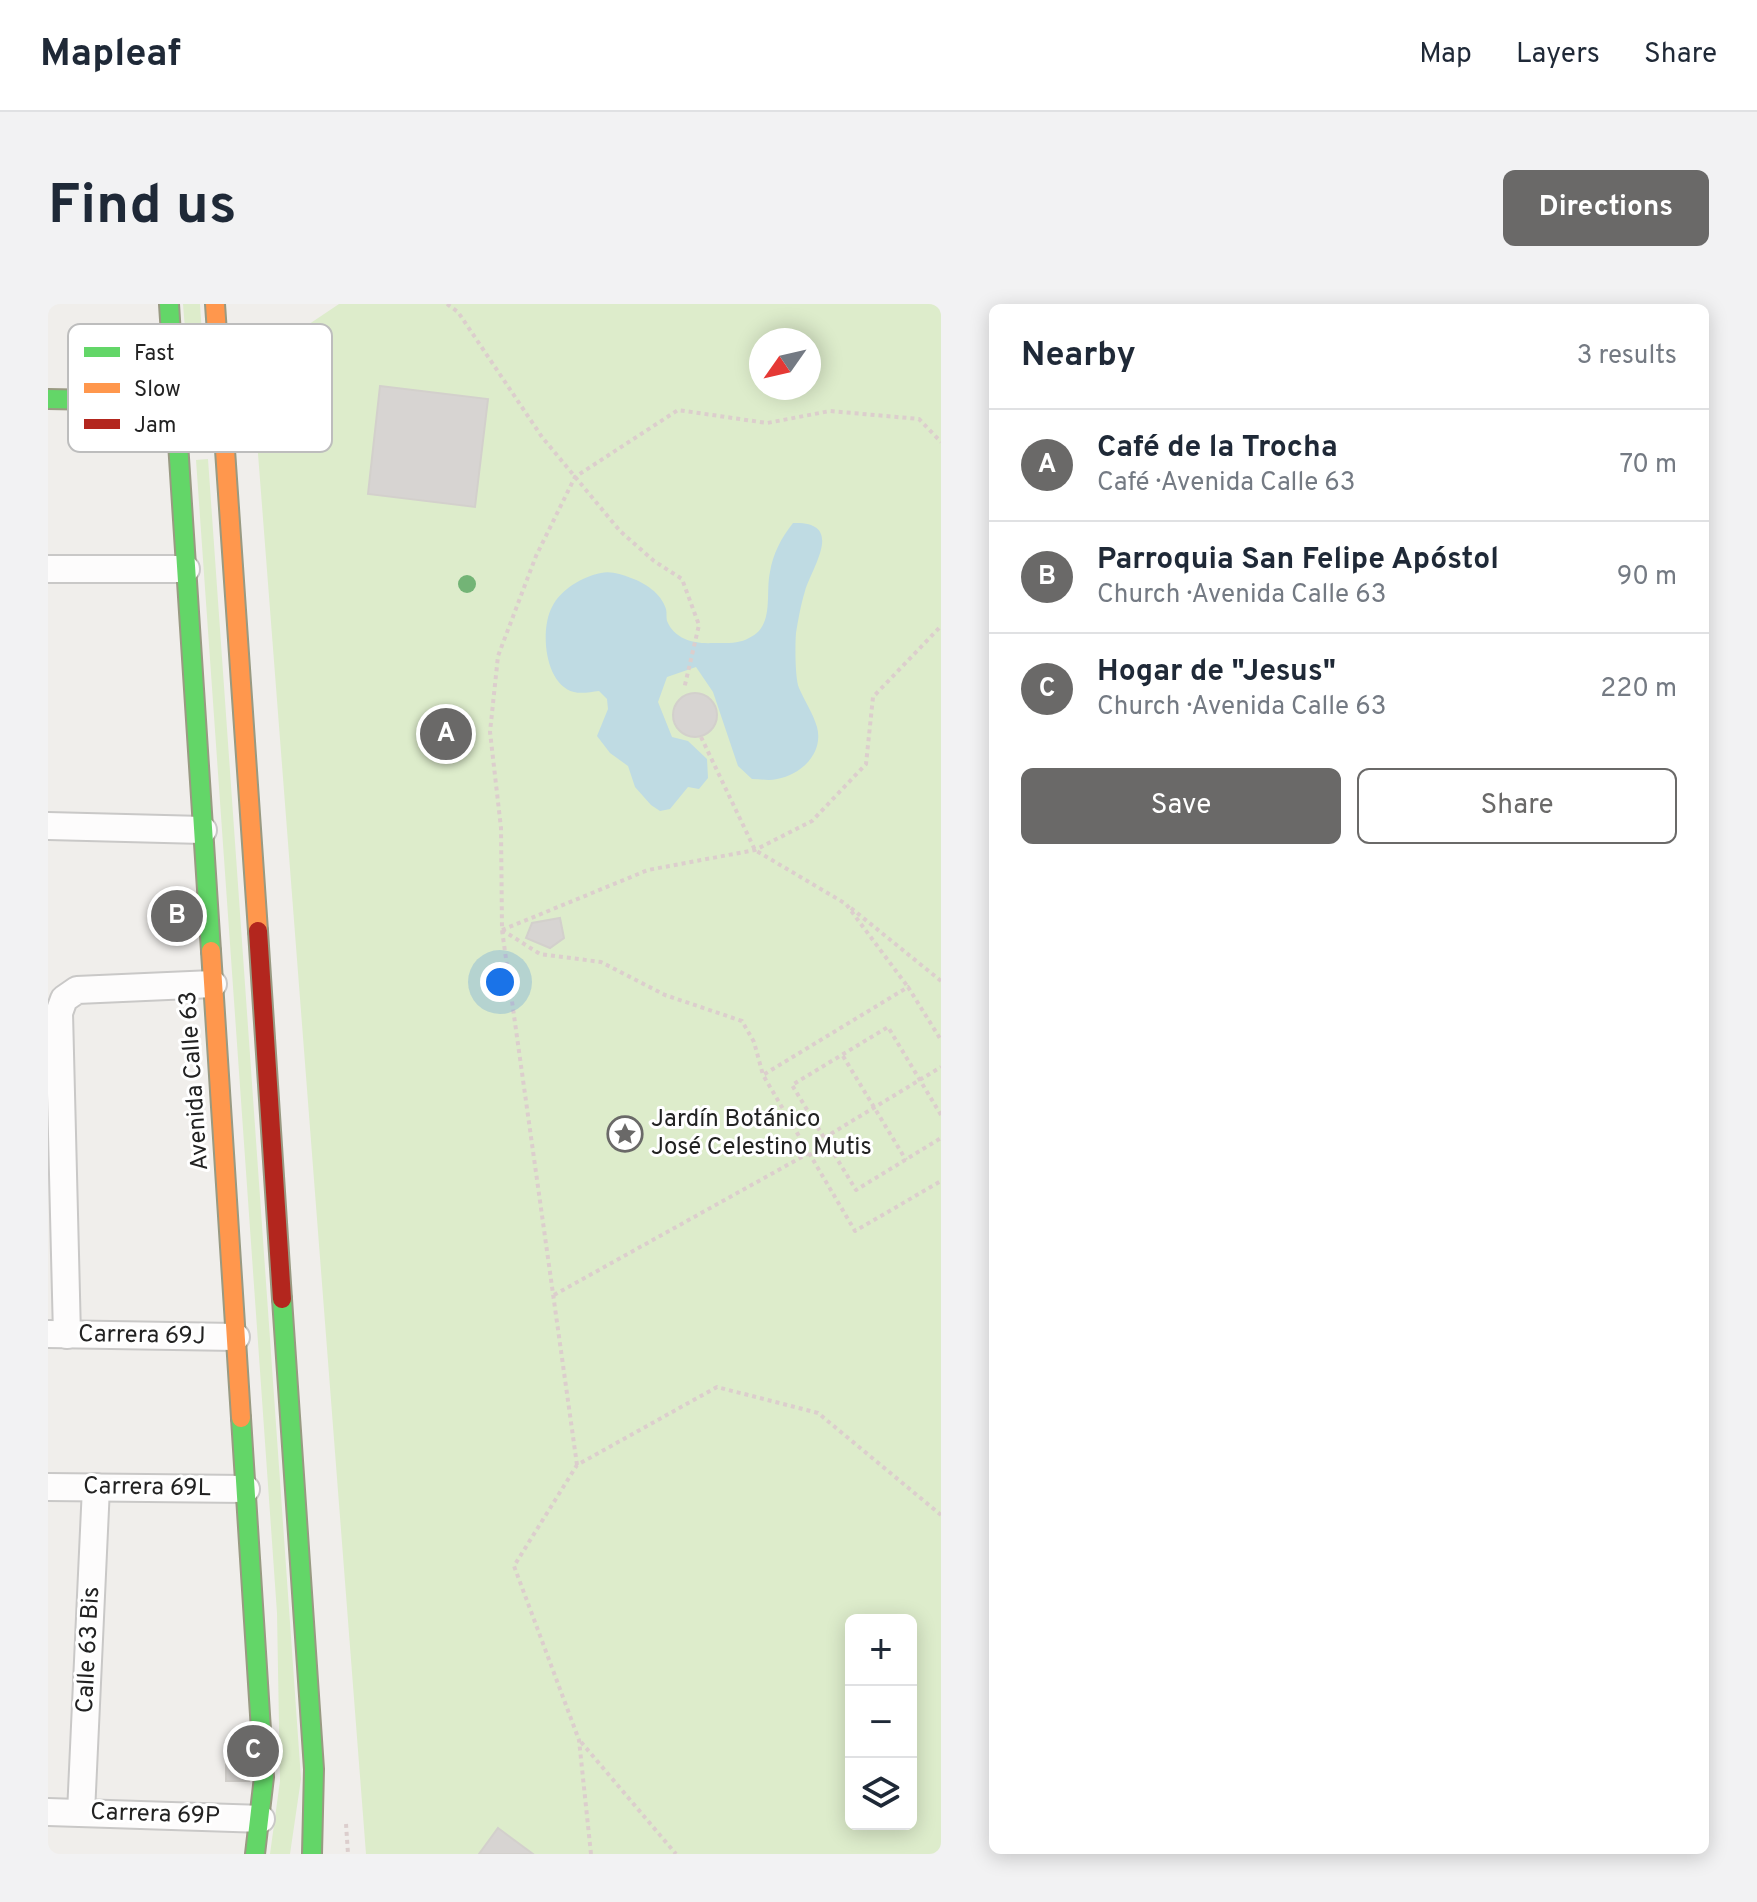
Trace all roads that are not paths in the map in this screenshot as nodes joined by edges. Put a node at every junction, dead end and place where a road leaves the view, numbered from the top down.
1 (169, 304) edge
2 (215, 304) edge
3 (170, 324) edge
4 (216, 324) edge
5 (48, 399) edge
6 (68, 399) edge
7 (178, 452) edge
8 (223, 452) edge
9 (48, 569) edge
10 (186, 569) junction
11 (48, 826) edge
12 (203, 830) junction
13 (213, 984) junction
14 (58, 1334) edge
15 (236, 1337) junction
16 (48, 1487) edge
17 (96, 1487) junction
18 (246, 1489) junction
19 (48, 1812) edge
20 (81, 1813) junction
21 (261, 1819) junction
22 (255, 1854) edge
23 (312, 1854) edge

1 - 3 main road, Avenida Calle 63
2 - 4 main road
5 - 6 main road
7 - 10 main road, Avenida Calle 63
8 - 23 main road
9 - 10 street
10 - 12 main road, Avenida Calle 63
11 - 12 street
12 - 13 main road, Avenida Calle 63
13 - 14 street
13 - 15 main road, Avenida Calle 63
14 - 15 street, Carrera 69J
15 - 18 main road, Avenida Calle 63
16 - 17 street, Carrera 69L
17 - 18 street, Carrera 69L
17 - 20 street, Calle 63 Bis
18 - 21 main road, Avenida Calle 63
19 - 20 street, Carrera 69P
20 - 21 street, Carrera 69P
21 - 22 main road, Avenida Calle 63

